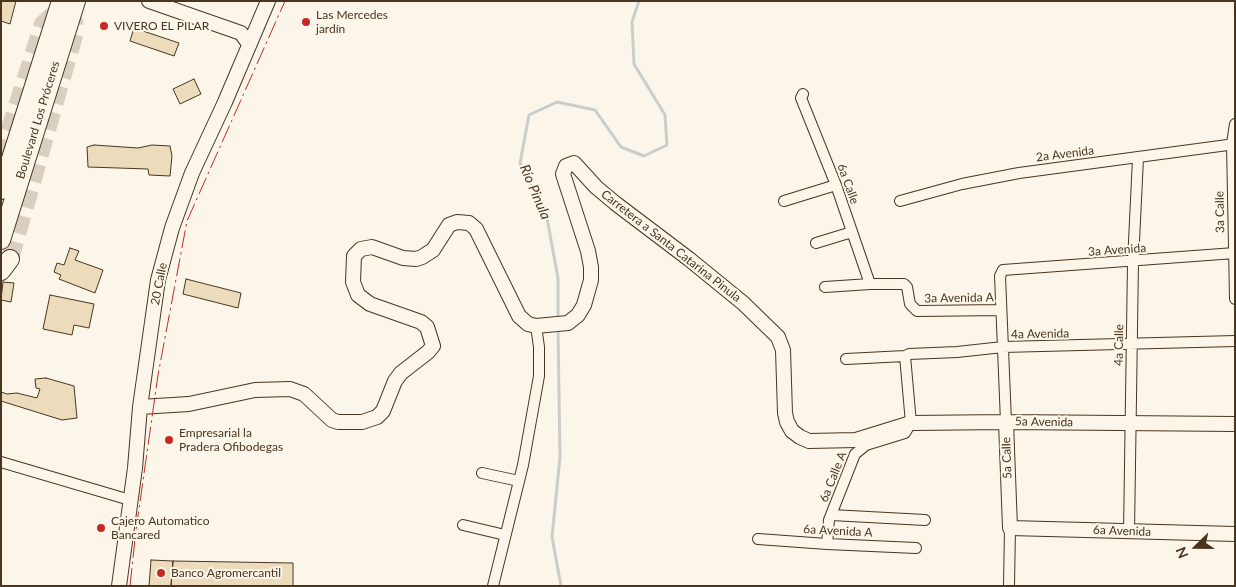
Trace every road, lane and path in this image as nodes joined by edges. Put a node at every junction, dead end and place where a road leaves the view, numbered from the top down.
1 (87, 1) edge
2 (149, 1) edge
3 (174, 1) edge
4 (268, 1) edge
5 (69, 5) edge
6 (258, 24) junction
7 (249, 44) junction
8 (803, 94) dead end
9 (1235, 124) edge
10 (1233, 144) edge
11 (1138, 158) junction
12 (836, 185) junction
13 (1, 190) edge
14 (900, 200) dead end
15 (784, 201) dead end
16 (852, 232) junction
17 (1, 240) edge
18 (816, 243) dead end
19 (1234, 253) edge
20 (1133, 262) junction
21 (1002, 271) joint
22 (870, 284) junction
23 (825, 286) dead end
24 (1235, 299) edge
25 (1001, 310) junction
26 (541, 326) junction
27 (1235, 341) edge
28 (1131, 344) junction
29 (1003, 347) junction
30 (904, 356) junction
31 (846, 358) dead end
32 (140, 407) junction
33 (1006, 422) junction
34 (911, 423) junction
35 (1131, 424) junction
36 (1235, 424) edge
37 (856, 440) joint
38 (1, 462) edge
39 (482, 473) dead end
40 (519, 481) junction
41 (130, 500) junction
42 (831, 515) junction
43 (925, 520) dead end
44 (463, 526) dead end
45 (1010, 528) junction
46 (1129, 532) junction
47 (1235, 534) edge
48 (506, 535) junction
49 (758, 539) dead end
50 (827, 544) junction
51 (916, 548) dead end
52 (119, 586) edge
53 (493, 586) edge
54 (1009, 586) edge

1 - 5 street
2 - 7 street
3 - 6 street
4 - 6 street, 20 Calle
5 - 13 highway, Boulevard Los Próceres
5 - 17 highway, Boulevard Los Próceres
6 - 7 street, 20 Calle
7 - 32 street, 20 Calle
8 - 12 street, 6a Calle
9 - 10 street, 3a Calle
10 - 11 street, 2a Avenida
10 - 19 street, 3a Calle
11 - 14 street, 2a Avenida
11 - 20 street, 4a Calle
12 - 15 street
12 - 16 street, 6a Calle
16 - 18 street
16 - 22 street, 6a Calle
19 - 20 street, 3a Avenida
19 - 24 street, 3a Calle
20 - 21 street, 3a Avenida
20 - 28 street, 4a Calle
21 - 25 street, 5a Calle
22 - 23 street
22 - 25 street, 3a Avenida A
25 - 29 street, 5a Calle
26 - 32 street
26 - 37 street, Carretera a Santa Catarina Pinula
26 - 40 street
27 - 28 street, 4a Avenida
28 - 29 street, 4a Avenida
28 - 35 street, 4a Calle
29 - 30 street, 4a Avenida
29 - 33 street, 5a Calle
30 - 31 street, 4a Avenida
30 - 34 street
32 - 41 street, 20 Calle
33 - 34 street, 5a Avenida
33 - 35 street, 5a Avenida
33 - 45 street, 5a Calle
34 - 37 street, 5a Avenida
34 - 42 street, 6a Calle A
35 - 36 street, 5a Avenida
35 - 46 street, 4a Calle
38 - 41 street
39 - 40 street
40 - 48 street
41 - 52 street, 20 Calle
42 - 43 street
42 - 50 street, 6a Calle A
44 - 48 street
45 - 46 street, 6a Avenida
45 - 54 street, 5a Calle
46 - 47 street, 6a Avenida
48 - 53 street
49 - 50 street, 6a Avenida A
50 - 51 street, 6a Avenida A

